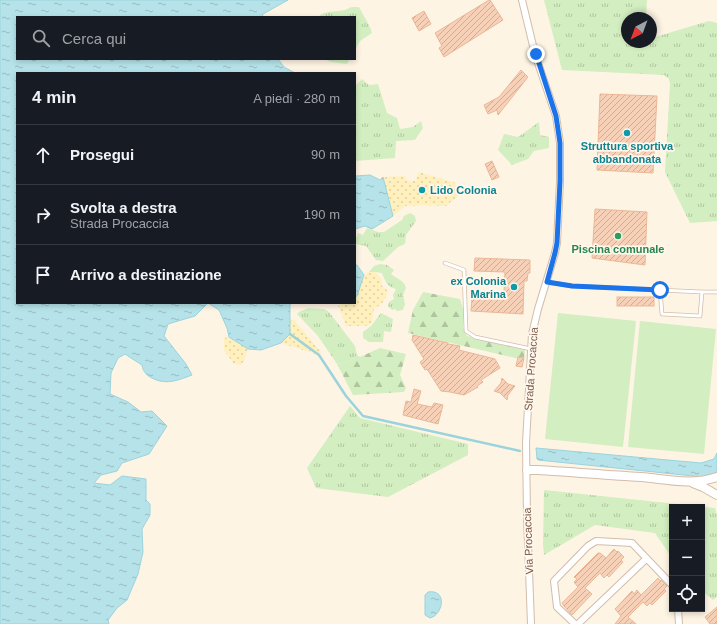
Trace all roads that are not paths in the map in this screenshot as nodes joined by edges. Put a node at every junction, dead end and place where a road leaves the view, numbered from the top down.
1 (522, 0) edge
2 (445, 263) dead end
3 (547, 282) junction
4 (660, 290) junction
5 (702, 292) junction
6 (717, 292) edge
7 (531, 349) junction
8 (526, 458) joint
9 (527, 470) junction
10 (717, 477) edge
11 (690, 482) junction
12 (717, 495) edge
13 (646, 559) junction
14 (669, 582) edge
15 (678, 612) edge
16 (531, 624) edge
17 (575, 624) edge
18 (578, 624) edge
19 (679, 624) edge

1 - 3 street, Strada Procaccia
2 - 7 lane
3 - 4 lane
3 - 7 street, Strada Procaccia
4 - 5 lane
4 - 5 lane
5 - 6 lane
7 - 8 street, Strada Procaccia
8 - 9 street, Via Procaccia
9 - 11 street
9 - 16 street, Via Procaccia
10 - 11 street
11 - 12 street
13 - 14 street
13 - 17 street
13 - 18 street
15 - 19 street

